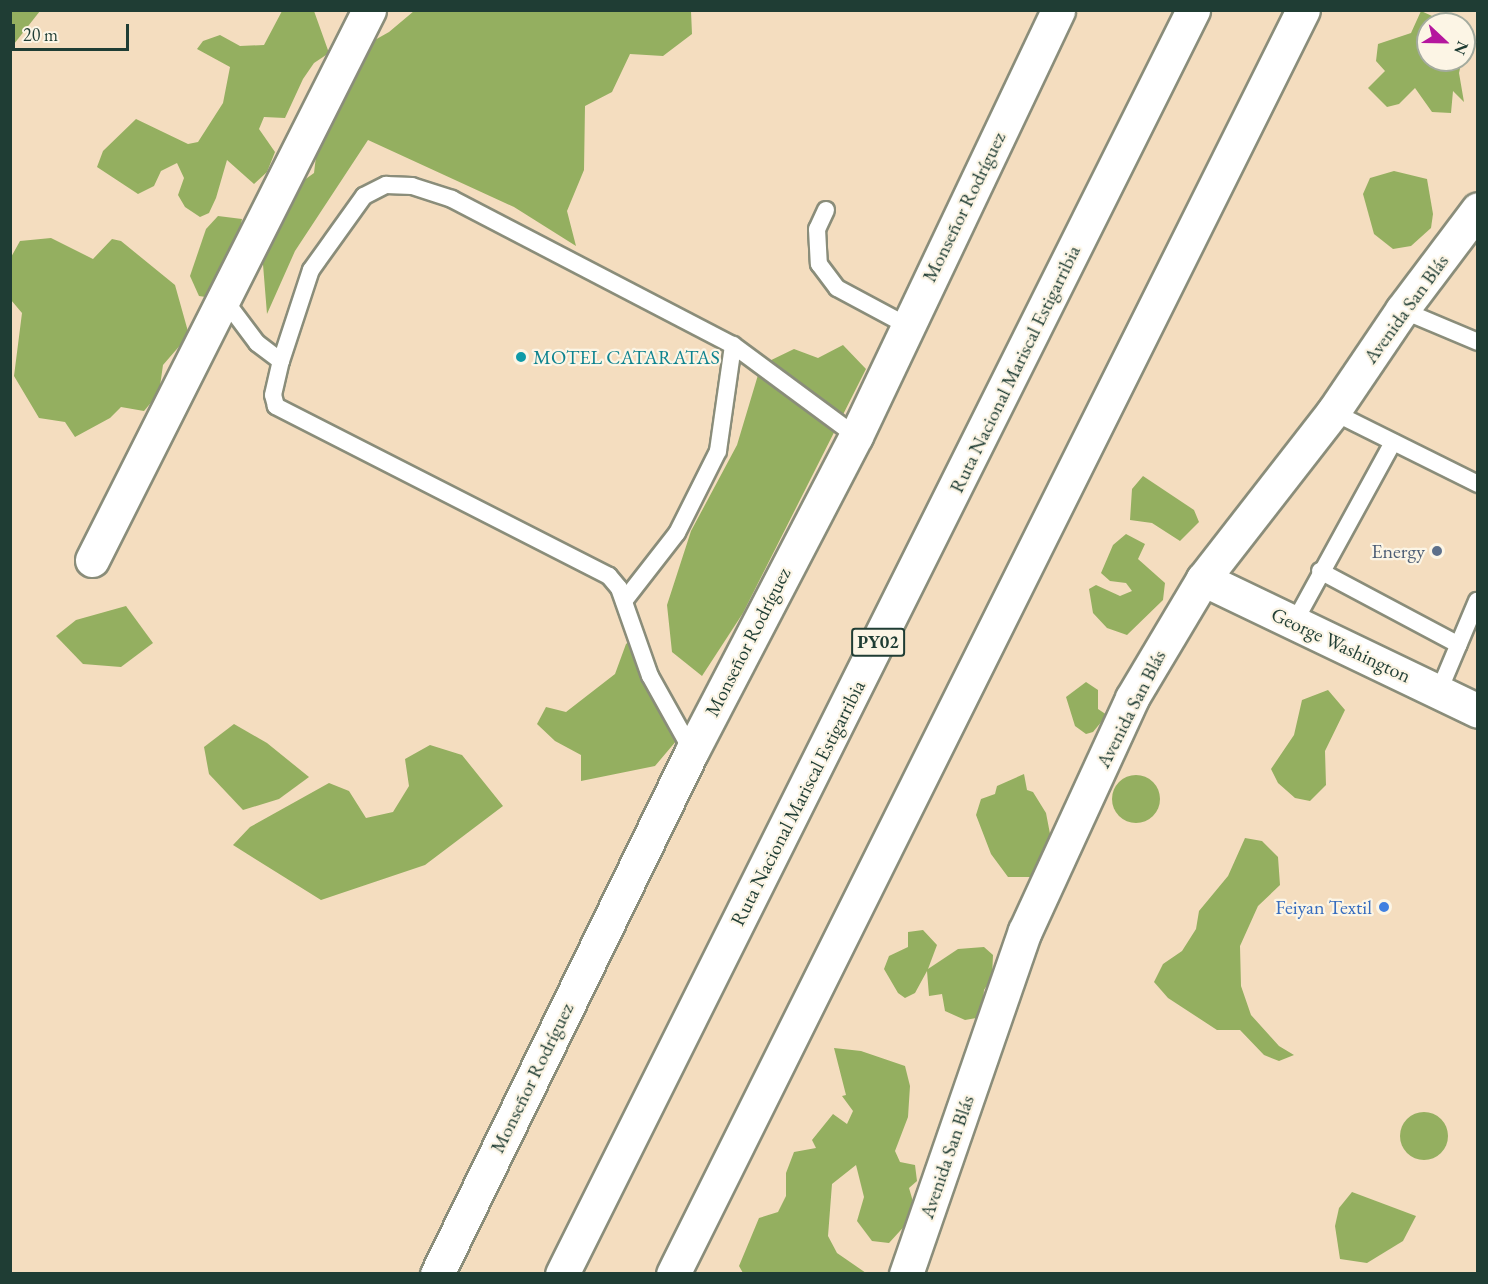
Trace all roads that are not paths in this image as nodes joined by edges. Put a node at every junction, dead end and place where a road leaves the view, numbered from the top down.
1 (369, 10) edge
2 (1058, 10) edge
3 (1193, 10) edge
4 (1303, 10) edge
5 (826, 210) dead end
6 (1473, 226) edge
7 (224, 299) junction
8 (1402, 310) junction
9 (908, 326) junction
10 (1478, 342) edge
11 (733, 345) junction
12 (281, 361) junction
13 (1333, 412) junction
14 (855, 436) junction
15 (1393, 442) junction
16 (1478, 484) edge
17 (92, 560) dead end
18 (1320, 572) junction
19 (1203, 579) junction
20 (624, 601) junction
21 (1477, 601) edge
22 (1294, 623) junction
23 (1459, 645) junction
24 (1439, 691) junction
25 (1478, 711) edge
26 (692, 751) junction
27 (437, 1274) edge
28 (562, 1274) edge
29 (673, 1274) edge
30 (906, 1274) edge

1 - 7 main road
2 - 9 main road, Monseñor Rodríguez
3 - 28 main road, Ruta Nacional Mariscal Estigarribia / PY02
4 - 29 main road
5 - 9 lane
6 - 8 main road, Avenida San Blás
7 - 12 lane
7 - 17 main road
8 - 10 lane
8 - 13 main road, Avenida San Blás
9 - 14 main road, Monseñor Rodríguez
11 - 12 lane
11 - 14 lane
11 - 20 lane
12 - 20 lane
13 - 15 lane
13 - 19 main road, Avenida San Blás
14 - 26 main road, Monseñor Rodríguez
15 - 16 lane
15 - 18 lane
18 - 22 lane
18 - 23 lane
19 - 22 main road, George Washington
19 - 30 main road, Avenida San Blás
20 - 26 lane
21 - 23 lane
22 - 24 main road, George Washington
23 - 24 lane
24 - 25 main road, George Washington
26 - 27 main road, Monseñor Rodríguez

